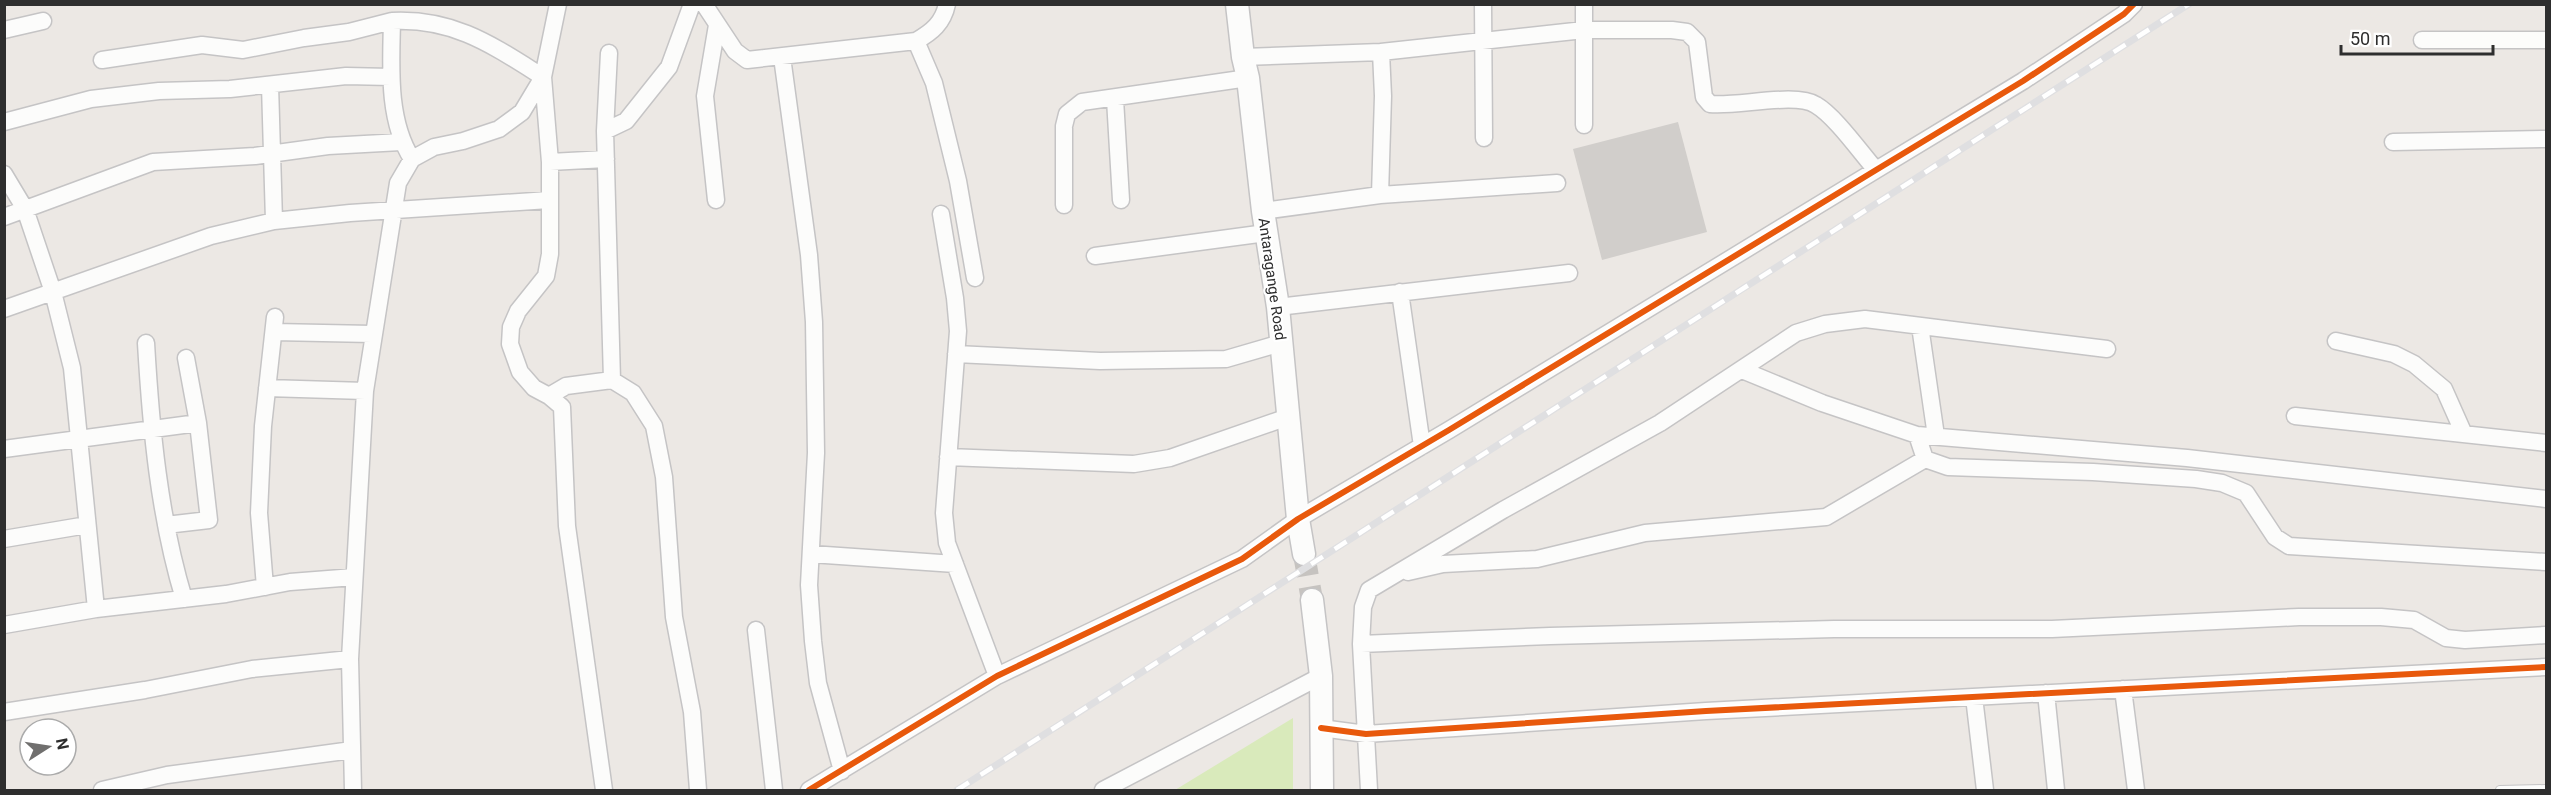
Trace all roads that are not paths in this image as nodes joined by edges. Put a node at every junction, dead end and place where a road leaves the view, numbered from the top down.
1 (558, 4) edge
2 (692, 4) edge
3 (704, 4) edge
4 (947, 4) edge
5 (1236, 4) edge
6 (1483, 4) edge
7 (1584, 4) edge
8 (2134, 4) edge
9 (43, 21) dead end
10 (392, 21) junction
11 (717, 26) junction
12 (4, 30) edge
13 (1584, 30) junction
14 (1484, 39) junction
15 (2422, 40) dead end
16 (2547, 40) edge
17 (916, 41) junction
18 (1382, 52) junction
19 (609, 53) dead end
20 (782, 57) junction
21 (102, 60) dead end
22 (1245, 68) junction
23 (391, 77) junction
24 (543, 77) junction
25 (270, 85) junction
26 (1115, 99) junction
27 (4, 122) edge
28 (1584, 125) dead end
29 (605, 131) junction
30 (1484, 138) dead end
31 (2547, 139) edge
32 (401, 142) junction
33 (2393, 142) dead end
34 (272, 154) junction
35 (412, 159) junction
36 (606, 159) junction
37 (550, 162) junction
38 (1876, 170) junction
39 (4, 174) edge
40 (1557, 183) dead end
41 (1380, 195) junction
42 (549, 200) junction
43 (716, 200) dead end
44 (1121, 200) dead end
45 (1064, 205) dead end
46 (25, 209) junction
47 (394, 210) junction
48 (941, 214) dead end
49 (4, 217) edge
50 (274, 221) junction
51 (1264, 222) junction
52 (1095, 256) dead end
53 (1569, 273) dead end
54 (975, 278) dead end
55 (53, 292) junction
56 (1400, 292) junction
57 (1278, 307) junction
58 (4, 309) edge
59 (1920, 326) junction
60 (372, 334) junction
61 (2336, 341) dead end
62 (146, 343) dead end
63 (1281, 343) junction
64 (2107, 349) dead end
65 (956, 354) junction
66 (186, 358) dead end
67 (1742, 370) junction
68 (612, 380) junction
69 (267, 388) junction
70 (364, 391) junction
71 (549, 396) junction
72 (2295, 416) dead end
73 (1288, 417) junction
74 (198, 423) junction
75 (151, 428) junction
76 (2464, 434) junction
77 (1917, 435) junction
78 (1936, 436) junction
79 (80, 437) junction
80 (2547, 443) edge
81 (1422, 446) junction
82 (4, 448) edge
83 (948, 457) junction
84 (1925, 459) junction
85 (2547, 499) edge
86 (1298, 519) junction
87 (87, 525) junction
88 (166, 525) junction
89 (4, 538) edge
90 (811, 554) junction
91 (1304, 554) tunnel mouth
92 (2547, 562) edge
93 (955, 564) junction
94 (1395, 574) junction
95 (354, 577) junction
96 (265, 586) junction
97 (184, 599) junction
98 (1312, 600) tunnel mouth
99 (96, 609) junction
100 (4, 625) edge
101 (756, 630) dead end
102 (2547, 635) edge
103 (1361, 644) junction
104 (350, 659) junction
105 (2547, 667) edge
106 (997, 676) junction
107 (1321, 676) junction
108 (2123, 689) junction
109 (2046, 693) junction
110 (1974, 697) junction
111 (4, 712) edge
112 (1322, 728) junction
113 (1366, 734) junction
114 (352, 750) junction
115 (842, 771) junction
116 (2547, 789) edge
117 (111, 790) edge
118 (353, 790) edge
119 (604, 790) edge
120 (698, 790) edge
121 (774, 790) edge
122 (809, 790) edge
123 (1103, 790) edge
124 (1322, 790) edge
125 (1369, 790) edge
126 (1985, 790) edge
127 (2056, 790) edge
128 (2136, 790) edge
129 (2500, 790) edge

1 - 24 street
2 - 29 street
3 - 11 street
4 - 17 street
5 - 22 street, Antaragange Road
6 - 14 street
7 - 13 street
8 - 38 street
9 - 12 street
10 - 21 street
10 - 23 street
10 - 24 street
11 - 20 street
11 - 43 street
13 - 14 street
13 - 28 street
13 - 38 street
14 - 18 street
14 - 30 street
15 - 16 street
17 - 20 street
17 - 54 street
18 - 22 street
18 - 41 street
19 - 29 street
20 - 90 street
22 - 26 street
22 - 51 street, Antaragange Road
23 - 25 street
23 - 32 street
24 - 35 street
24 - 37 street
25 - 27 street
25 - 34 street
26 - 44 street
26 - 45 street
29 - 36 street
31 - 33 street
32 - 34 street
32 - 35 street
34 - 46 street
34 - 50 street
35 - 47 street
36 - 37 street
36 - 68 street
37 - 42 street
38 - 81 street
39 - 46 street
40 - 41 street
41 - 51 street
42 - 47 street
42 - 71 street
46 - 49 street
46 - 55 street
47 - 50 street
47 - 60 street
48 - 65 street
50 - 55 street
51 - 52 street
51 - 57 street, Antaragange Road
53 - 56 street
55 - 58 street
55 - 79 street
56 - 57 street
56 - 81 street
57 - 63 street, Antaragange Road
59 - 64 street
59 - 67 street
59 - 78 street
60 - 69 street
60 - 70 street
61 - 76 street
62 - 75 street
63 - 65 street
63 - 73 street, Antaragange Road
65 - 83 street
66 - 74 street
67 - 77 street
67 - 94 street
68 - 71 street
68 - 120 street
69 - 70 street
69 - 96 street
70 - 95 street
71 - 119 street
72 - 76 street
73 - 83 street
73 - 86 street, Antaragange Road
74 - 75 street
74 - 88 street
75 - 79 street
75 - 88 street
76 - 80 street
77 - 78 street
77 - 84 street
78 - 85 street
79 - 82 street
79 - 87 street
81 - 86 street
83 - 93 street
84 - 92 street
84 - 94 street
86 - 91 street, Antaragange Road
86 - 106 street
87 - 89 street
87 - 99 street
88 - 97 street
90 - 93 street
90 - 115 street
93 - 106 street
94 - 103 street
95 - 96 street
95 - 104 street
96 - 97 street
97 - 99 street
98 - 107 street
99 - 100 street
101 - 121 street
102 - 103 street
103 - 113 street
104 - 111 street
104 - 114 street
105 - 108 street
106 - 115 street
107 - 112 street
107 - 123 street
108 - 109 street
108 - 128 street
109 - 110 street
109 - 127 street
110 - 113 street
110 - 126 street
112 - 113 street
112 - 124 street
113 - 125 street
114 - 117 street
114 - 118 street
115 - 122 street
116 - 129 lane

